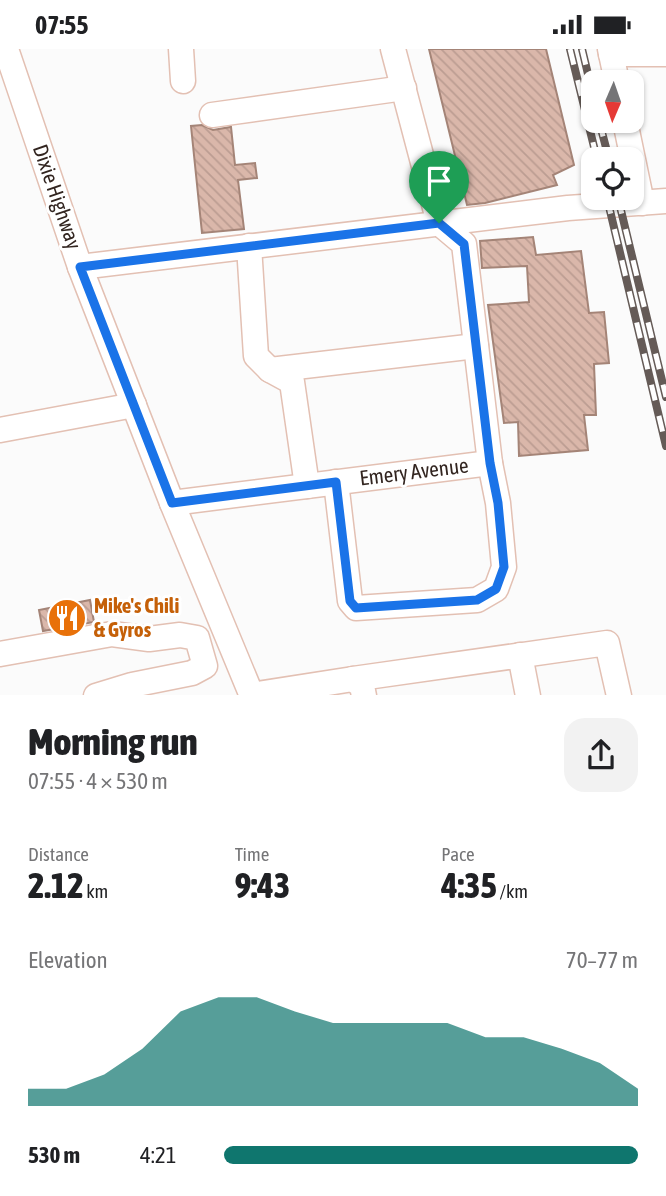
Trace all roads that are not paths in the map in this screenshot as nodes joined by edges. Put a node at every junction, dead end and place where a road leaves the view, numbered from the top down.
1 (6, 49) edge
2 (181, 49) edge
3 (393, 49) edge
4 (610, 51) edge
5 (666, 54) edge
6 (614, 70) edge
7 (183, 81) dead end
8 (404, 88) junction
9 (212, 115) dead end
10 (629, 133) edge
11 (654, 202) edge
12 (439, 223) junction
13 (249, 246) junction
14 (80, 267) junction
15 (476, 346) junction
16 (270, 370) junction
17 (134, 405) junction
18 (0, 430) edge
19 (490, 463) junction
20 (336, 482) junction
21 (307, 486) junction
22 (172, 503) junction
23 (226, 633) junction
24 (198, 638) junction
25 (0, 654) edge
26 (520, 655) junction
27 (237, 659) junction
28 (205, 666) junction
29 (358, 687) edge
30 (96, 695) edge
31 (251, 695) edge
32 (528, 695) edge
33 (619, 695) edge

1 - 14 street, Dixie Highway
2 - 7 street
3 - 8 street
4 - 5 street
4 - 6 street
8 - 9 street
8 - 12 street
10 - 11 street
11 - 12 street
12 - 13 street
12 - 15 street
13 - 14 street
13 - 16 street
14 - 17 street, Dixie Highway
15 - 16 street
15 - 19 street
16 - 21 street
17 - 18 street
17 - 22 street, Dixie Highway
19 - 20 street, Emery Avenue
19 - 20 street
20 - 21 street, Emery Avenue
21 - 22 street, Emery Avenue
22 - 23 street, Dixie Highway
23 - 24 street
23 - 27 street, Dixie Highway
24 - 25 street
24 - 28 street
26 - 29 street
26 - 32 street
26 - 33 street
27 - 28 street
27 - 31 street, Dixie Highway
28 - 30 street
29 - 31 street

